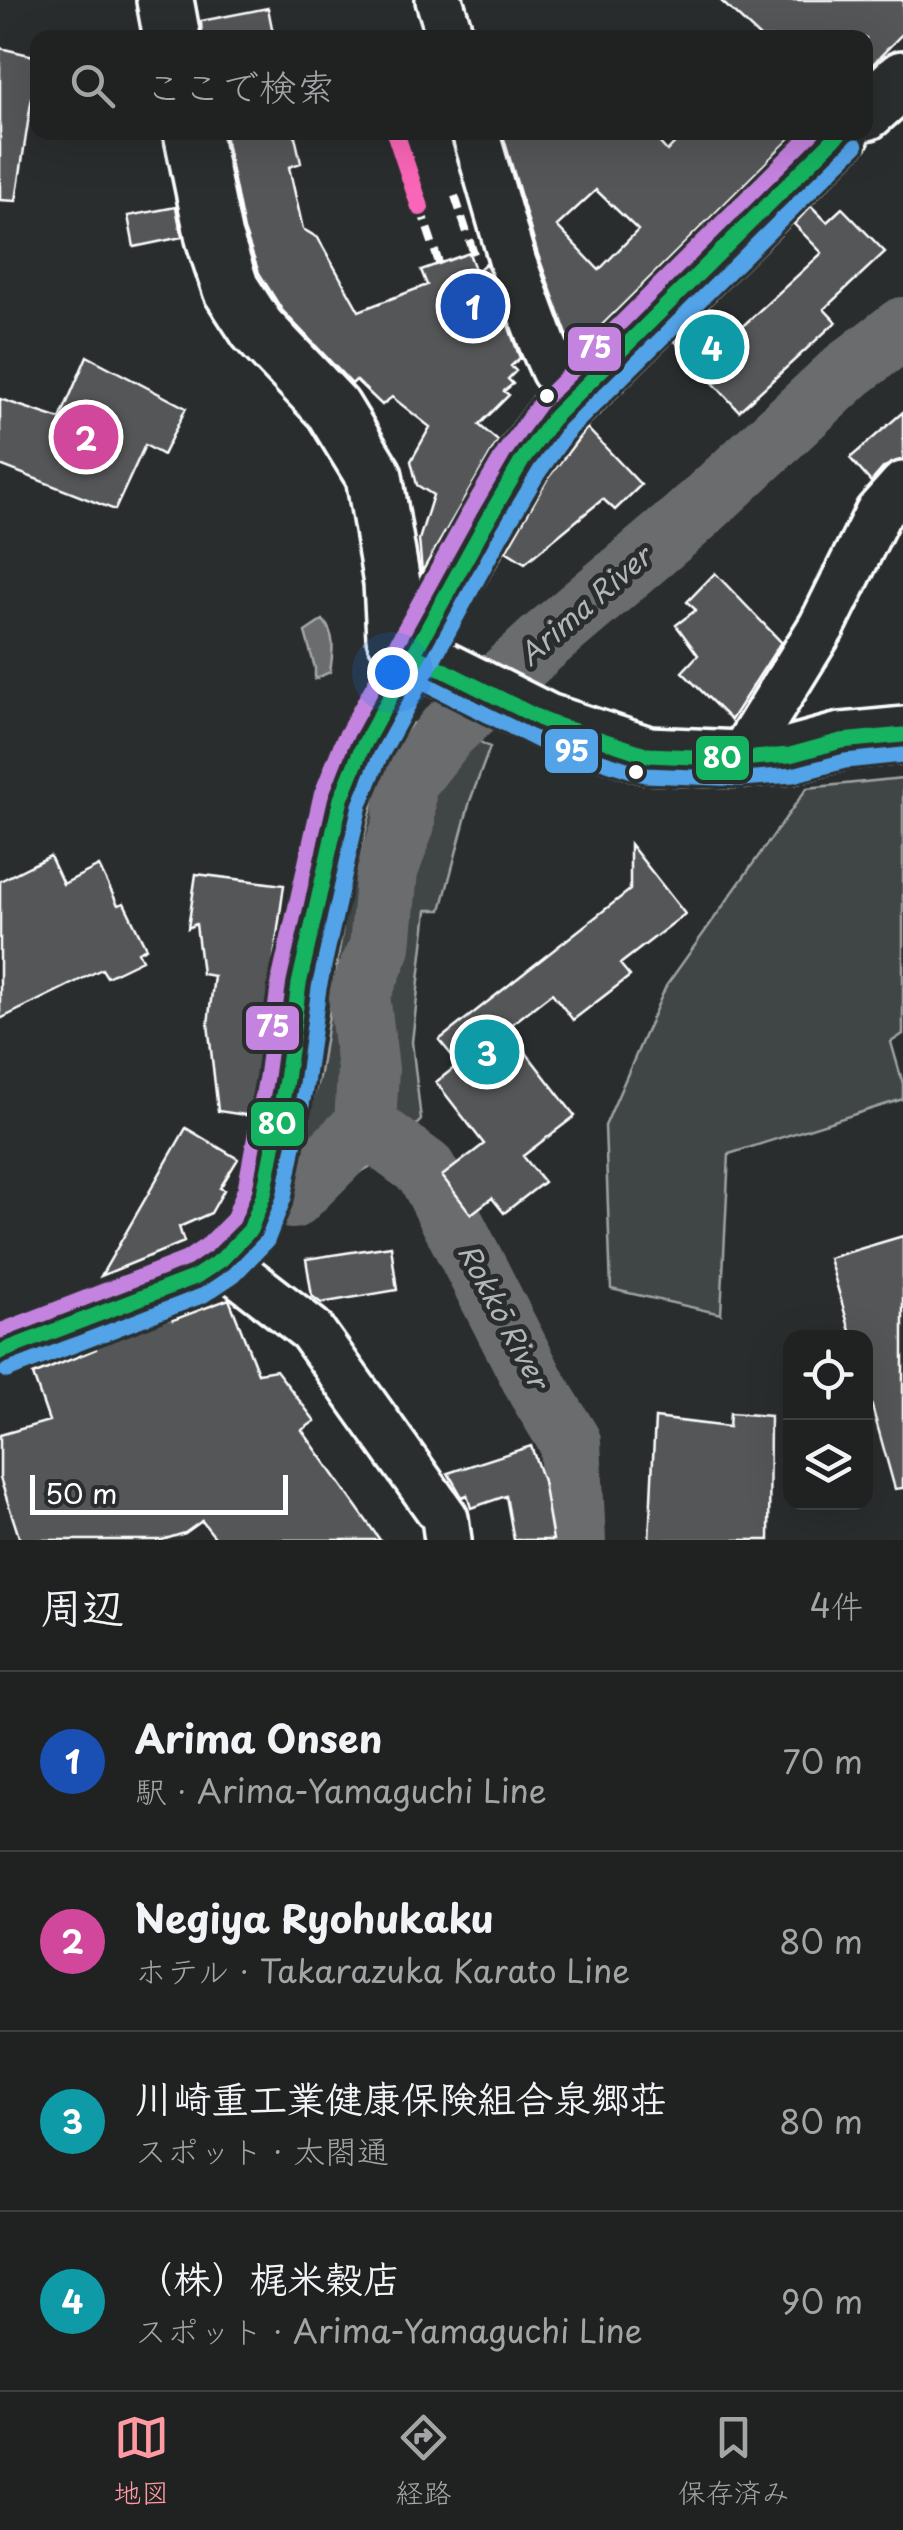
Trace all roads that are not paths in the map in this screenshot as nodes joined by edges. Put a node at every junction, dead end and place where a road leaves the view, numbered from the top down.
1 (165, 0) edge
2 (439, 0) edge
3 (171, 30) edge
4 (448, 30) edge
5 (903, 79) edge
6 (873, 106) edge
7 (194, 140) edge
8 (478, 140) edge
9 (834, 140) edge
10 (574, 394) junction
11 (903, 485) edge
12 (411, 654) junction
13 (903, 734) edge
14 (740, 758) junction
15 (245, 1228) junction
16 (0, 1352) edge
17 (448, 1540) edge

1 - 3 main road
2 - 4 street
5 - 6 main road
7 - 12 main road
8 - 10 street
9 - 10 main road
10 - 12 main road
11 - 14 street
12 - 14 main road
12 - 15 street
13 - 14 main road
15 - 16 street
15 - 17 street

